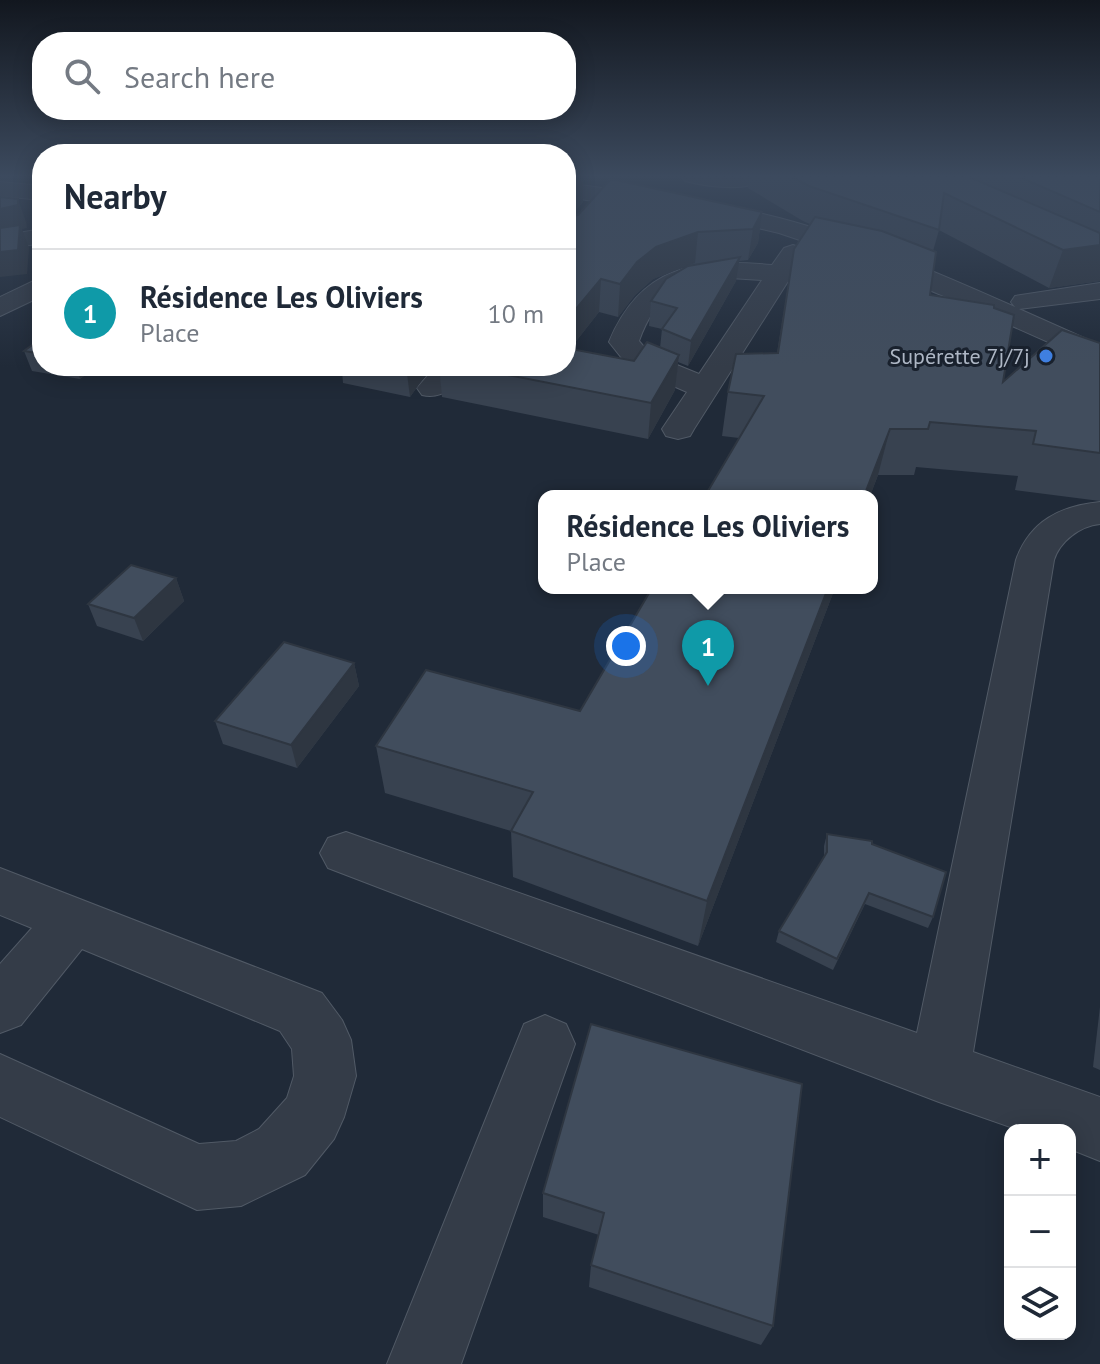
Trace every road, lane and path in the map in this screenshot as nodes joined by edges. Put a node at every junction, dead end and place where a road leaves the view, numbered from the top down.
1 (20, 240) edge
2 (802, 240) edge
3 (821, 240) edge
4 (873, 240) edge
5 (0, 243) edge
6 (779, 274) junction
7 (32, 290) edge
8 (1100, 291) edge
9 (1025, 302) junction
10 (0, 308) edge
11 (1100, 309) edge
12 (1052, 315) junction
13 (1100, 337) edge
14 (1100, 356) edge
15 (705, 388) junction
16 (678, 429) dead end
17 (1100, 513) edge
18 (346, 853) dead end
19 (0, 891) edge
20 (73, 920) junction
21 (0, 1006) edge
22 (545, 1044) dead end
23 (939, 1072) junction
24 (0, 1085) edge
25 (1100, 1129) edge
26 (424, 1364) edge

1 - 5 street
2 - 6 street
3 - 14 street
4 - 9 street
6 - 15 street
6 - 15 street
7 - 10 street
8 - 9 street
9 - 12 street
11 - 12 street
12 - 13 street
15 - 16 street
17 - 23 street
18 - 23 street
19 - 20 street
20 - 21 street
20 - 24 street
22 - 26 street
23 - 25 street

